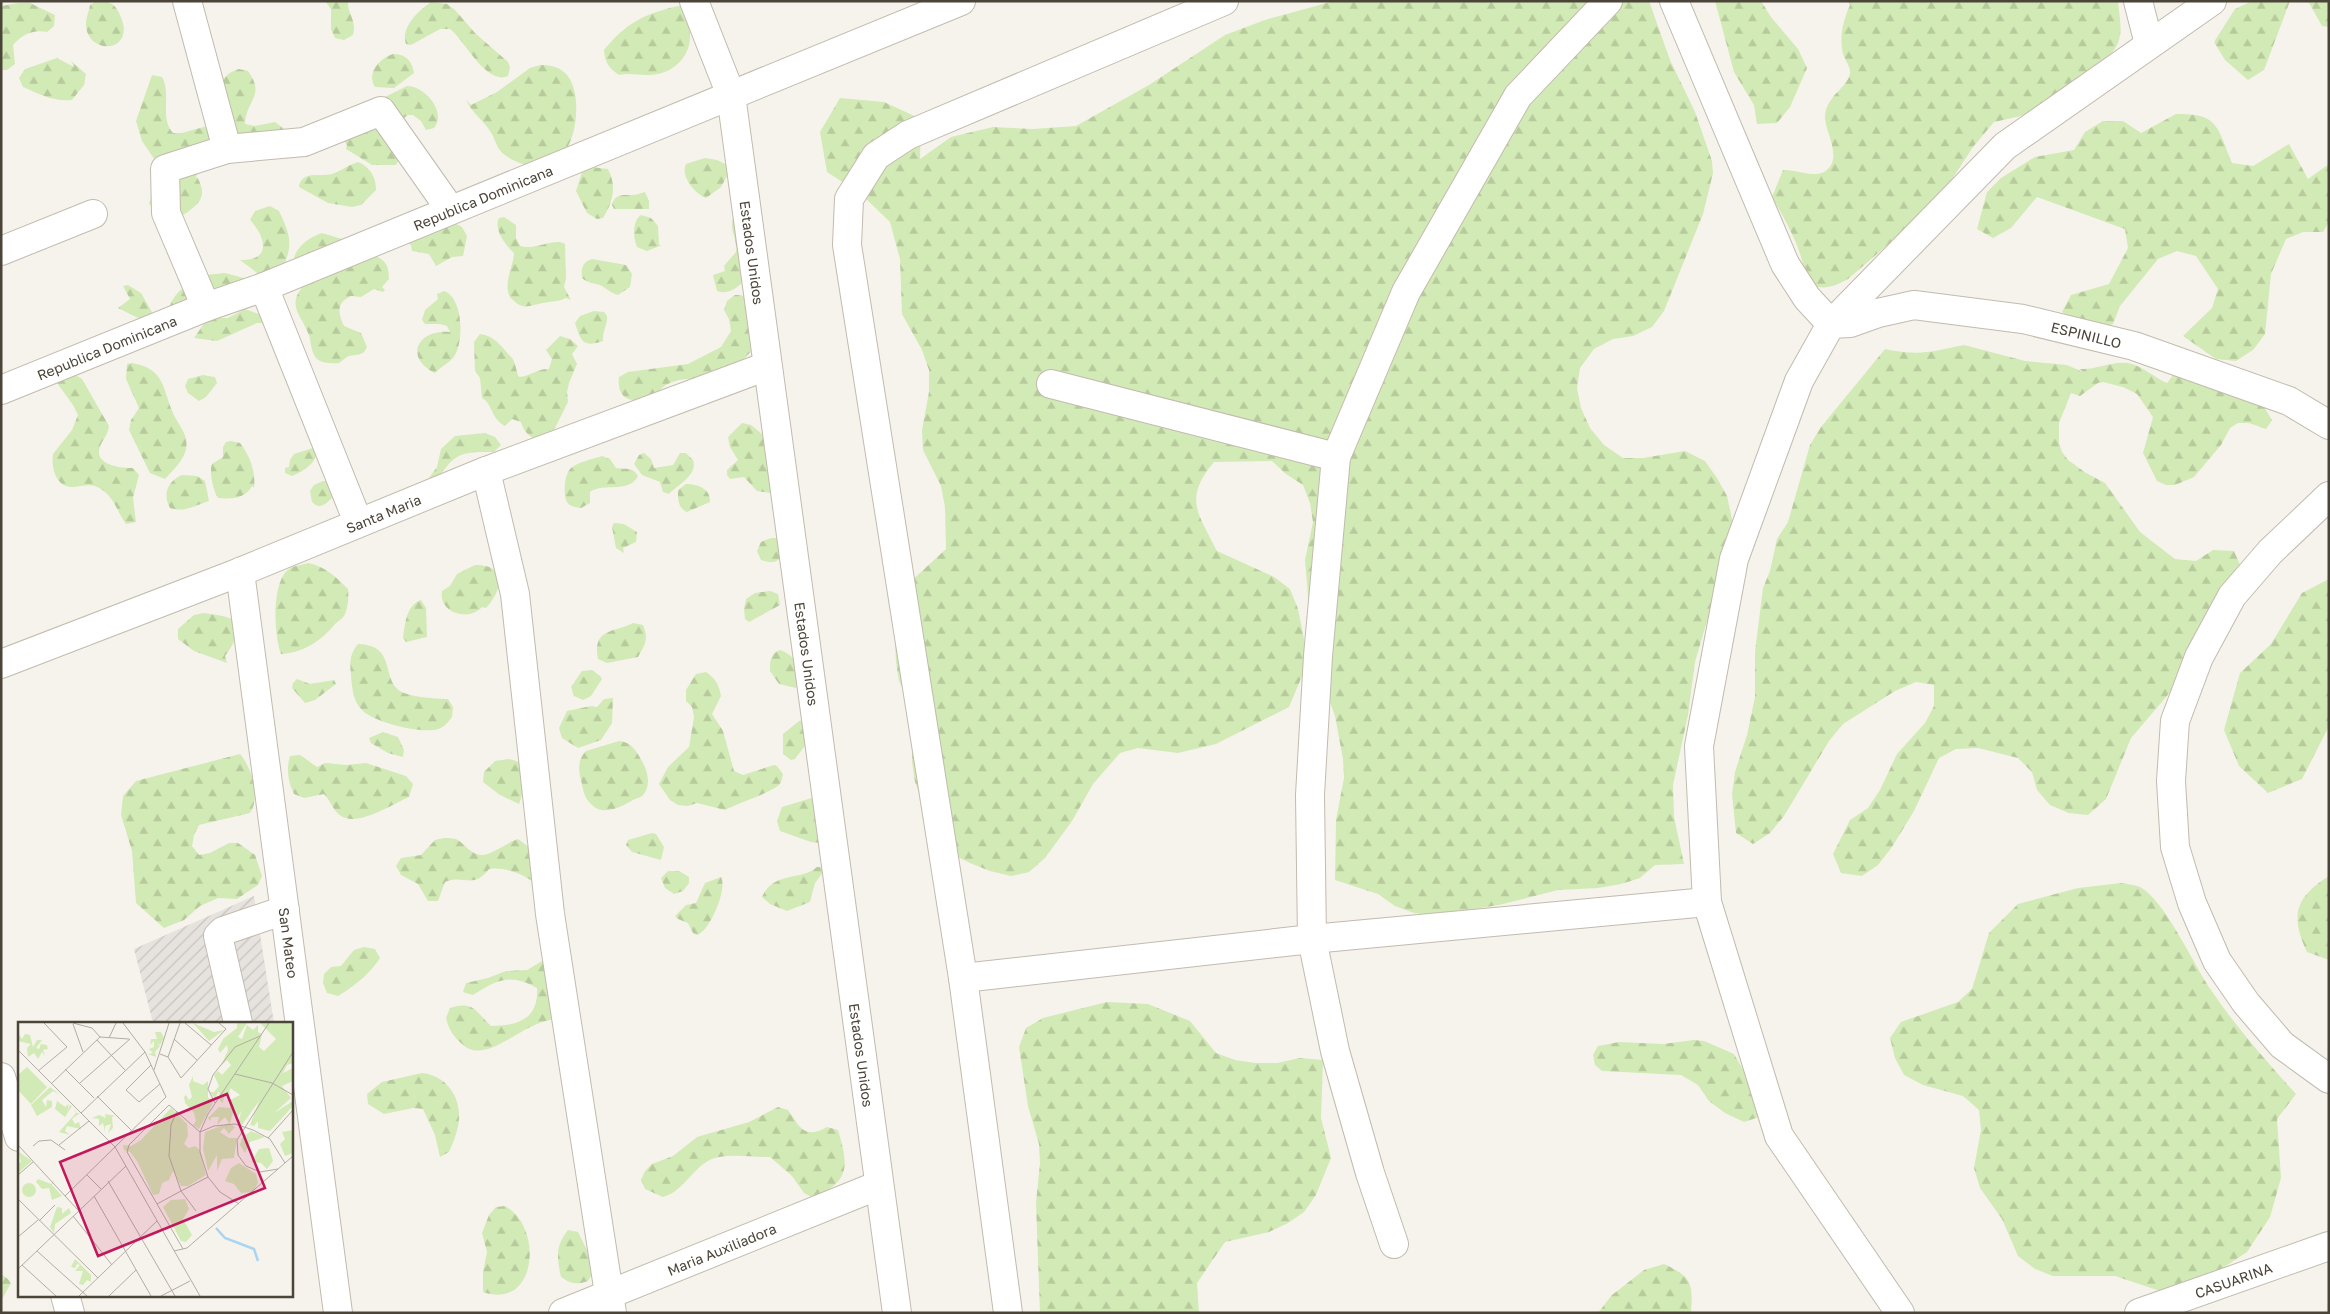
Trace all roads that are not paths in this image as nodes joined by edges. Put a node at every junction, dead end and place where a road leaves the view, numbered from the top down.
1 (186, 1) edge
2 (694, 1) edge
3 (961, 1) edge
4 (1224, 1) edge
5 (1608, 1) edge
6 (1674, 1) edge
7 (2138, 1) edge
8 (2212, 1) edge
9 (2149, 44) junction
10 (731, 95) junction
11 (228, 149) junction
12 (450, 209) junction
13 (93, 214) dead end
14 (1, 250) edge
15 (264, 287) junction
16 (206, 307) junction
17 (1832, 324) junction
18 (767, 366) junction
19 (1051, 384) dead end
20 (1, 390) edge
21 (2329, 425) edge
22 (1336, 456) junction
23 (486, 471) junction
24 (2329, 496) edge
25 (358, 522) junction
26 (240, 572) junction
27 (1, 664) edge
28 (1707, 902) junction
29 (285, 910) junction
30 (1312, 939) junction
31 (962, 978) junction
32 (238, 1022) edge
33 (1, 1077) edge
34 (2329, 1079) edge
35 (18, 1134) edge
36 (880, 1185) junction
37 (1394, 1244) dead end
38 (2329, 1246) edge
39 (65, 1296) edge
40 (611, 1304) edge
41 (70, 1313) edge
42 (338, 1313) edge
43 (563, 1313) edge
44 (897, 1313) edge
45 (1008, 1313) edge
46 (1900, 1313) edge
47 (2139, 1313) edge

1 - 11 street
2 - 10 street, Estados Unidos
3 - 10 street, Republica Dominicana
4 - 31 street
5 - 22 street
6 - 17 street
7 - 9 street
8 - 9 street
9 - 17 street
10 - 12 street, Republica Dominicana
10 - 18 street, Estados Unidos
11 - 12 street
11 - 16 street
12 - 15 street, Republica Dominicana
13 - 14 street
15 - 16 street, Republica Dominicana
15 - 25 street
16 - 20 street, Republica Dominicana
17 - 21 street, ESPINILLO
17 - 28 street
18 - 23 street, Santa Maria
18 - 36 street, Estados Unidos
19 - 22 street
22 - 30 street
23 - 25 street, Santa Maria
23 - 40 street
24 - 34 street
25 - 26 street, Santa Maria
26 - 27 street, Santa Maria
26 - 29 street, San Mateo
28 - 30 street
28 - 46 street
29 - 32 street
29 - 42 street, San Mateo
30 - 31 street
30 - 37 street
31 - 45 street
33 - 35 street
36 - 40 street, Maria Auxiliadora
36 - 44 street, Estados Unidos
38 - 47 street, CASUARINA
39 - 41 street
40 - 43 street, Maria Auxiliadora

